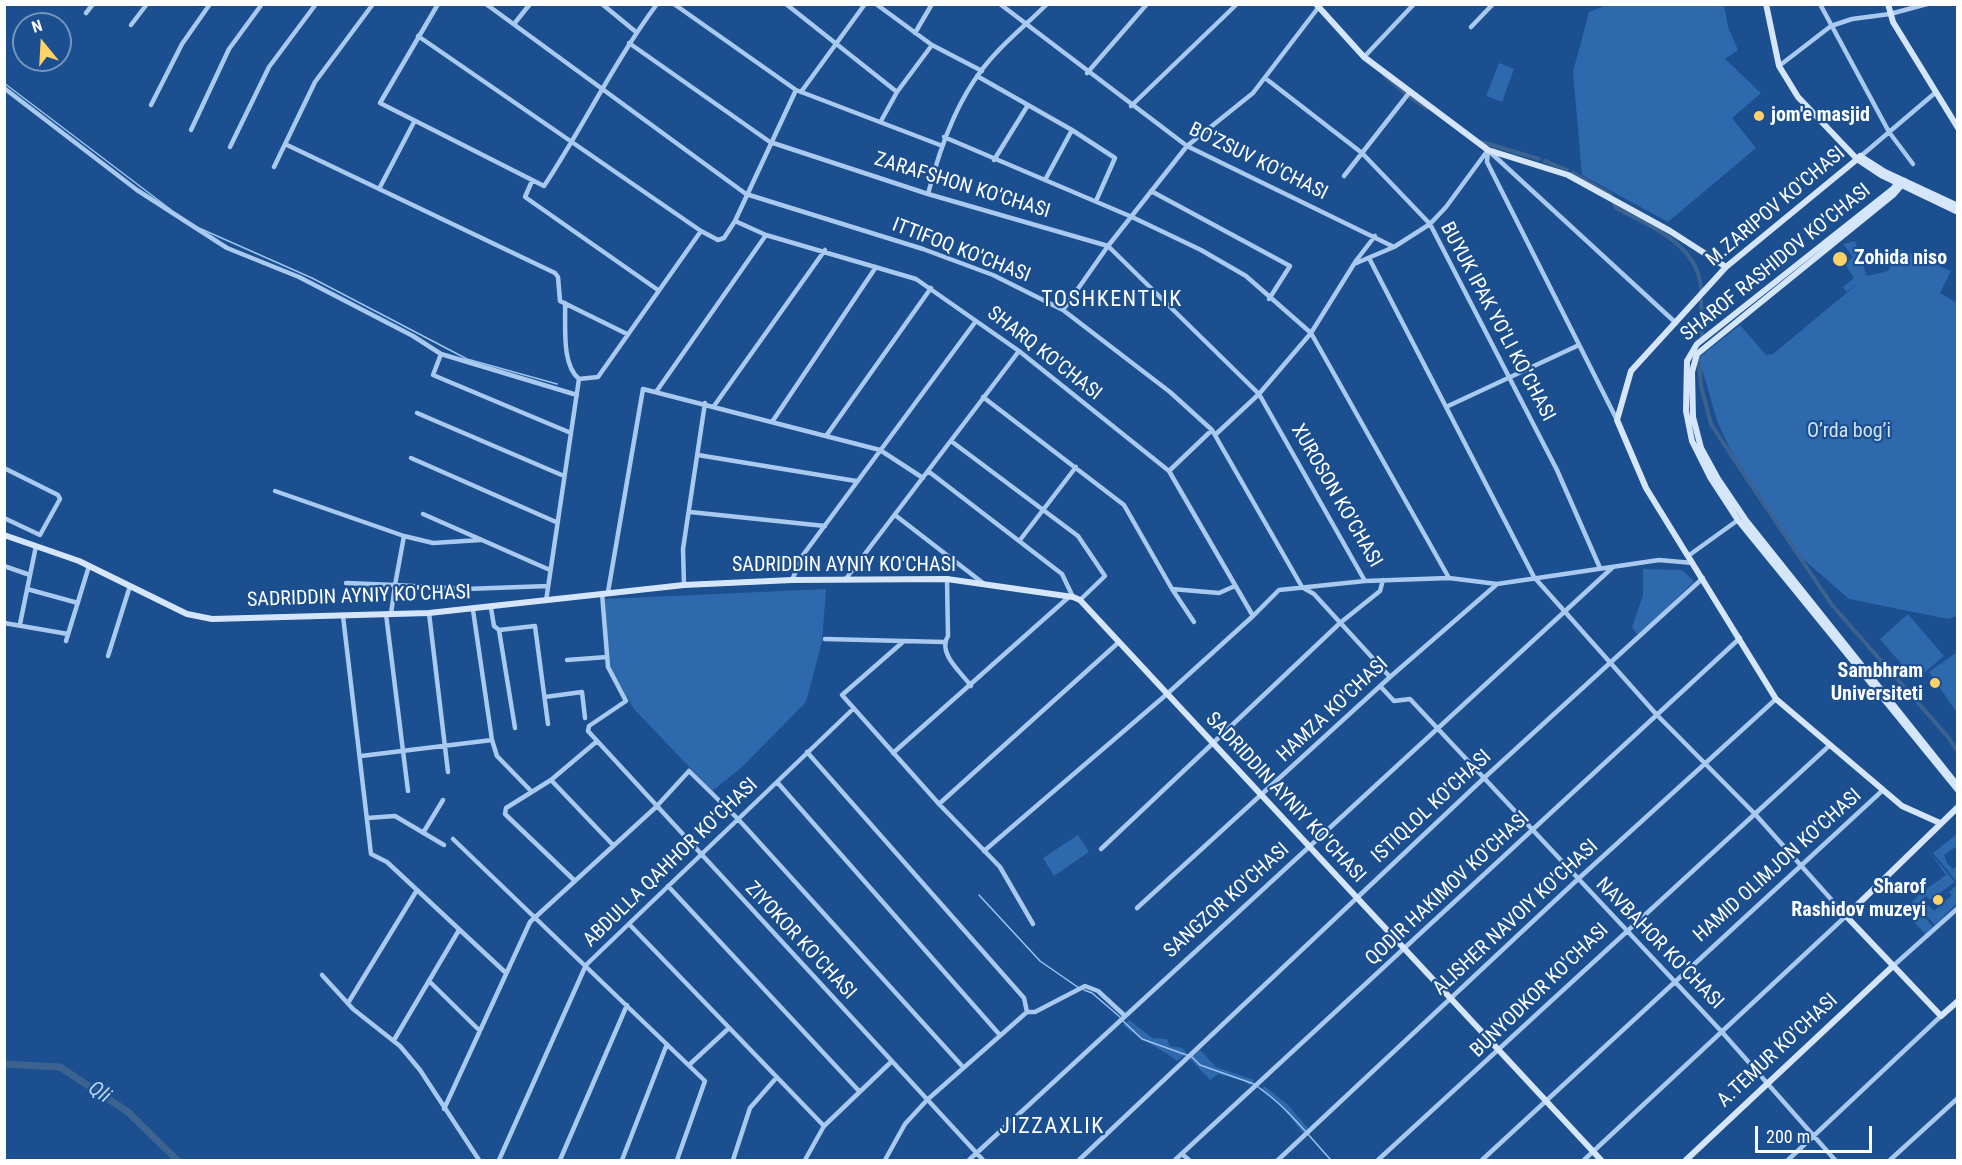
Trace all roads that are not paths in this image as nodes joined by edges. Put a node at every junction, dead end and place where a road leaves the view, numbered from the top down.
1 (93, 4) edge
2 (147, 4) edge
3 (210, 4) edge
4 (262, 4) edge
5 (316, 4) edge
6 (373, 4) edge
7 (438, 4) edge
8 (486, 4) edge
9 (530, 4) edge
10 (602, 4) edge
11 (657, 4) edge
12 (674, 4) edge
13 (786, 4) edge
14 (865, 4) edge
15 (876, 4) edge
16 (932, 4) edge
17 (1000, 4) edge
18 (1047, 4) edge
19 (1147, 4) edge
20 (1237, 4) edge
21 (1414, 4) edge
22 (1493, 4) edge
23 (1766, 4) edge
24 (1820, 4) edge
25 (1888, 4) edge
26 (1927, 4) edge
27 (1319, 5) edge
28 (86, 13) dead end
29 (1890, 14) junction
30 (514, 24) junction
31 (131, 25) dead end
32 (1025, 26) junction
33 (1830, 26) junction
34 (1471, 27) dead end
35 (636, 32) junction
36 (915, 33) junction
37 (418, 36) junction
38 (629, 43) junction
39 (835, 43) junction
40 (932, 45) junction
41 (1364, 57) junction
42 (1779, 66) junction
43 (982, 71) junction
44 (1087, 73) junction
45 (977, 76) junction
46 (1265, 78) junction
47 (4, 88) edge
48 (601, 89) junction
49 (798, 91) junction
50 (897, 93) junction
51 (1409, 93) junction
52 (1935, 93) junction
53 (151, 105) dead end
54 (1028, 105) junction
55 (1131, 106) junction
56 (881, 121) junction
57 (414, 122) junction
58 (1958, 128) edge
59 (191, 130) dead end
60 (1072, 130) junction
61 (1890, 132) junction
62 (944, 137) junction
63 (770, 142) junction
64 (573, 143) junction
65 (285, 144) junction
66 (940, 145) junction
67 (1187, 146) junction
68 (230, 147) dead end
69 (1488, 150) junction
70 (1362, 153) junction
71 (1858, 157) junction
72 (994, 160) junction
73 (1913, 164) dead end
74 (274, 167) dead end
75 (1344, 176) dead end
76 (1046, 180) junction
77 (532, 181) junction
78 (1899, 184) junction
79 (380, 189) junction
80 (1151, 191) junction
81 (746, 194) junction
82 (928, 194) junction
83 (1096, 201) junction
84 (1958, 206) edge
85 (1958, 212) edge
86 (1132, 217) junction
87 (735, 221) junction
88 (1430, 224) junction
89 (701, 231) junction
90 (766, 235) junction
91 (1375, 236) junction
92 (1108, 246) junction
93 (1394, 247) junction
94 (825, 250) junction
95 (1369, 258) junction
96 (1354, 264) junction
97 (876, 267) junction
98 (1725, 267) junction
99 (931, 288) junction
100 (658, 290) junction
101 (1269, 299) junction
102 (565, 303) junction
103 (1063, 310) junction
104 (976, 321) junction
105 (1676, 323) junction
106 (1311, 333) junction
107 (627, 334) junction
108 (1579, 345) junction
109 (1019, 351) junction
110 (441, 354) junction
111 (1509, 375) junction
112 (579, 379) junction
113 (656, 392) junction
114 (1259, 394) junction
115 (577, 396) junction
116 (983, 397) junction
117 (705, 403) junction
118 (714, 406) junction
119 (1446, 407) junction
120 (417, 413) dead end
121 (1617, 420) junction
122 (772, 422) junction
123 (1212, 430) junction
124 (571, 433) junction
125 (1215, 435) junction
126 (826, 436) junction
127 (951, 441) junction
128 (880, 450) junction
129 (698, 455) junction
130 (411, 458) dead end
131 (1077, 467) junction
132 (4, 468) edge
133 (928, 471) junction
134 (1169, 471) junction
135 (564, 476) junction
136 (923, 478) junction
137 (856, 481) junction
138 (275, 491) dead end
139 (1043, 509) junction
140 (690, 512) junction
141 (423, 514) dead end
142 (895, 515) junction
143 (4, 518) edge
144 (1741, 519) junction
145 (556, 522) junction
146 (825, 525) junction
147 (29, 531) junction
148 (4, 535) edge
149 (404, 536) junction
150 (481, 540) junction
151 (1020, 540) junction
152 (23, 542) junction
153 (36, 546) junction
154 (1688, 556) junction
155 (1693, 563) junction
156 (4, 566) edge
157 (89, 566) junction
158 (1613, 567) junction
159 (1600, 568) junction
160 (550, 570) junction
161 (30, 575) junction
162 (1534, 577) junction
163 (1449, 578) junction
164 (1703, 578) junction
165 (947, 579) junction
166 (792, 580) junction
167 (845, 580) junction
168 (1383, 580) junction
169 (1365, 581) junction
170 (346, 583) dead end
171 (1497, 584) junction
172 (395, 585) junction
173 (684, 585) junction
174 (986, 585) junction
175 (130, 586) junction
176 (548, 586) junction
177 (1235, 586) junction
178 (1302, 587) junction
179 (27, 589) junction
180 (1172, 589) junction
181 (605, 592) junction
182 (1075, 598) junction
183 (546, 602) junction
184 (78, 603) junction
185 (491, 608) junction
186 (473, 610) junction
187 (1563, 611) junction
188 (429, 613) junction
189 (388, 614) junction
190 (343, 616) junction
191 (1254, 616) junction
192 (1194, 622) dead end
193 (4, 623) edge
194 (1340, 623) junction
195 (20, 624) junction
196 (499, 630) junction
197 (68, 634) junction
198 (1740, 638) junction
199 (825, 639) dead end
200 (66, 641) dead end
201 (904, 641) junction
202 (944, 642) junction
203 (1119, 642) junction
204 (108, 656) dead end
205 (607, 657) junction
206 (567, 660) dead end
207 (1611, 663) junction
208 (1389, 677) junction
209 (971, 686) junction
210 (1380, 686) junction
211 (1167, 694) junction
212 (545, 697) junction
213 (1776, 699) junction
214 (854, 709) junction
215 (1656, 714) junction
216 (585, 718) dead end
217 (548, 724) dead end
218 (515, 728) dead end
219 (1437, 728) junction
220 (492, 740) junction
221 (596, 742) junction
222 (1214, 745) junction
223 (1830, 746) junction
224 (445, 748) junction
225 (404, 752) junction
226 (807, 752) junction
227 (893, 753) junction
228 (361, 756) junction
229 (1706, 763) junction
230 (448, 772) dead end
231 (1484, 778) junction
232 (551, 780) junction
233 (777, 782) junction
234 (1958, 788) edge
235 (1883, 790) junction
236 (408, 791) dead end
237 (532, 792) junction
238 (1262, 796) junction
239 (443, 800) dead end
240 (939, 804) junction
241 (656, 807) junction
242 (1958, 807) edge
243 (1755, 813) junction
244 (368, 818) junction
245 (738, 819) junction
246 (1940, 823) junction
247 (423, 832) junction
248 (1532, 832) junction
249 (453, 839) dead end
250 (444, 845) dead end
251 (613, 845) junction
252 (1308, 847) junction
253 (1101, 849) dead end
254 (984, 851) junction
255 (700, 855) junction
256 (1800, 865) junction
257 (1577, 880) junction
258 (575, 881) junction
259 (668, 886) junction
260 (417, 890) junction
261 (1356, 899) junction
262 (1137, 908) dead end
263 (1958, 908) edge
264 (1846, 916) junction
265 (536, 917) junction
266 (629, 924) junction
267 (1033, 924) dead end
268 (459, 930) junction
269 (1625, 931) junction
270 (1404, 950) junction
271 (586, 965) junction
272 (1893, 966) junction
273 (506, 973) junction
274 (322, 975) dead end
275 (429, 981) junction
276 (1674, 982) junction
277 (1450, 1001) junction
278 (1958, 1001) edge
279 (348, 1004) junction
280 (627, 1005) junction
281 (1027, 1012) junction
282 (1124, 1015) junction
283 (1941, 1017) junction
284 (729, 1028) junction
285 (480, 1031) junction
286 (1722, 1032) junction
287 (999, 1034) junction
288 (394, 1040) junction
289 (668, 1044) junction
290 (1498, 1052) junction
291 (891, 1062) junction
292 (689, 1065) junction
293 (963, 1067) junction
294 (777, 1077) junction
295 (1768, 1083) junction
296 (859, 1090) junction
297 (1958, 1098) edge
298 (927, 1100) junction
299 (1545, 1101) junction
300 (444, 1109) junction
301 (824, 1126) junction
302 (1813, 1137) junction
303 (975, 1152) junction
304 (1593, 1152) junction
305 (1182, 1154) junction
306 (479, 1161) edge
307 (499, 1161) edge
308 (560, 1161) edge
309 (622, 1161) edge
310 (677, 1161) edge
311 (734, 1161) edge
312 (805, 1161) edge
313 (885, 1161) edge
314 (969, 1161) edge
315 (983, 1161) edge
316 (1079, 1161) edge
317 (1175, 1161) edge
318 (1189, 1161) edge
319 (1278, 1161) edge
320 (1378, 1161) edge
321 (1482, 1161) edge
322 (1584, 1161) edge
323 (1601, 1161) edge
324 (1686, 1161) edge
325 (1788, 1161) edge
326 (1835, 1161) edge
327 (1890, 1161) edge

1 - 28 street
2 - 31 street
3 - 53 street
4 - 59 street
5 - 68 street
6 - 65 street
7 - 37 street
8 - 30 street, ITTIFOQ KO'CHASI
9 - 30 street
10 - 35 street
11 - 35 street
12 - 49 street
13 - 39 street
14 - 39 street
15 - 36 street
16 - 36 street
17 - 32 street, BO'ZSUV KO'CHASI
18 - 32 street
19 - 44 street
20 - 55 street
21 - 41 street
22 - 34 street
23 - 42 street
24 - 33 street
25 - 29 street
26 - 29 street
27 - 41 street
27 - 46 street
29 - 33 street
29 - 52 street
30 - 48 street, ITTIFOQ KO'CHASI
32 - 43 street
32 - 44 street, BO'ZSUV KO'CHASI
33 - 42 street
33 - 61 street
35 - 38 street
36 - 40 street
37 - 57 street
37 - 64 street
38 - 48 street
38 - 63 street, ZARAFSHON KO'CHASI
39 - 49 street
39 - 50 street
40 - 43 street
40 - 50 street
41 - 51 street
42 - 71 street
43 - 45 street
44 - 55 street, BO'ZSUV KO'CHASI
45 - 54 street
45 - 62 street
46 - 67 street
46 - 70 street, BUYUK IPAK YO'LI KO'CHASI
47 - 110 street
48 - 64 street
48 - 81 street, ITTIFOQ KO'CHASI
49 - 56 street
49 - 63 street
50 - 56 street
51 - 69 street
51 - 70 street
52 - 58 street
52 - 61 street
54 - 60 street
54 - 72 street
55 - 67 street, BO'ZSUV KO'CHASI
56 - 66 street
57 - 77 street
57 - 79 street
60 - 76 street
60 - 83 street
61 - 71 street
61 - 73 street
62 - 66 street
62 - 72 street
63 - 81 street
63 - 82 street, ZARAFSHON KO'CHASI
64 - 77 street
64 - 89 street
65 - 74 street
65 - 79 street
66 - 82 street
67 - 80 street
67 - 91 street, BO'ZSUV KO'CHASI
69 - 88 street
69 - 98 street
69 - 105 street
69 - 108 street
70 - 75 street
70 - 88 street, BUYUK IPAK YO'LI KO'CHASI
71 - 78 street
71 - 98 street, M.ZARIPOV KO'CHASI
72 - 76 street
76 - 83 street
77 - 100 street
78 - 84 street
78 - 85 street
78 - 144 street, SHAROF RASHIDOV KO'CHASI
79 - 102 street
80 - 86 street
80 - 101 street
81 - 87 street
81 - 103 street, ITTIFOQ KO'CHASI
82 - 92 street, ZARAFSHON KO'CHASI
83 - 86 street
86 - 92 street
86 - 101 street
87 - 89 street
87 - 90 street, SHARQ KO'CHASI
88 - 93 street
88 - 111 street, BUYUK IPAK YO'LI KO'CHASI
89 - 100 street
90 - 94 street, SHARQ KO'CHASI
90 - 113 street
91 - 93 street, BO'ZSUV KO'CHASI
91 - 96 street
92 - 103 street
92 - 114 street, ZARAFSHON KO'CHASI
93 - 95 street
94 - 97 street, SHARQ KO'CHASI
94 - 118 street
95 - 96 street
95 - 119 street
96 - 106 street
97 - 99 street, SHARQ KO'CHASI
97 - 122 street
98 - 105 street, M.ZARIPOV KO'CHASI
99 - 104 street, SHARQ KO'CHASI
99 - 126 street
100 - 107 street
101 - 106 street
102 - 107 street
102 - 112 street
103 - 123 street, ITTIFOQ KO'CHASI
104 - 109 street, SHARQ KO'CHASI
104 - 128 street
105 - 121 street, M.ZARIPOV KO'CHASI
106 - 114 street
106 - 163 street
107 - 112 street
108 - 111 street
108 - 121 street
109 - 116 street
109 - 134 street, SHARQ KO'CHASI
110 - 115 street
110 - 124 street
111 - 119 street
111 - 159 street, BUYUK IPAK YO'LI KO'CHASI
112 - 115 street
113 - 117 street
113 - 181 street
114 - 125 street
114 - 169 street, XUROSON KO'CHASI
115 - 124 street
116 - 127 street
116 - 131 street
117 - 118 street
117 - 129 street
118 - 122 street
119 - 162 street
120 - 135 street
121 - 154 street
122 - 126 street
123 - 125 street, ITTIFOQ KO'CHASI
123 - 134 street
124 - 135 street
125 - 178 street, ITTIFOQ KO'CHASI
126 - 128 street
127 - 133 street
127 - 139 street
128 - 136 street
128 - 137 street
129 - 137 street
129 - 140 street
130 - 145 street
131 - 139 street
131 - 180 street
132 - 147 street
133 - 136 street
133 - 151 street
134 - 177 street, SHARQ KO'CHASI
135 - 145 street
136 - 142 street
137 - 146 street
138 - 149 street
139 - 151 street
139 - 182 street
140 - 146 street
140 - 173 street
141 - 150 street
142 - 167 street
142 - 174 street
143 - 147 street
144 - 154 street
144 - 234 street, SHAROF RASHIDOV KO'CHASI
145 - 160 street
146 - 166 street
147 - 152 street
148 - 152 street, SADRIDDIN AYNIY KO'CHASI
149 - 150 street
149 - 172 street
150 - 160 street
151 - 182 street
152 - 153 street, SADRIDDIN AYNIY KO'CHASI
153 - 157 street, SADRIDDIN AYNIY KO'CHASI
153 - 161 street
154 - 155 street
155 - 158 street, XUROSON KO'CHASI
155 - 164 street
156 - 161 street
157 - 175 street, SADRIDDIN AYNIY KO'CHASI
157 - 184 street
158 - 159 street, XUROSON KO'CHASI
158 - 187 street, SANGZOR KO'CHASI
159 - 162 street, XUROSON KO'CHASI
160 - 176 street
161 - 179 street
162 - 171 street, XUROSON KO'CHASI
162 - 187 street
163 - 168 street, XUROSON KO'CHASI
163 - 171 street, XUROSON KO'CHASI
164 - 198 street
164 - 207 street, ISTIQLOL KO'CHASI
165 - 167 street, SADRIDDIN AYNIY KO'CHASI
165 - 174 street, SADRIDDIN AYNIY KO'CHASI
165 - 202 street
166 - 167 street, SADRIDDIN AYNIY KO'CHASI
166 - 173 street, SADRIDDIN AYNIY KO'CHASI
168 - 169 street, XUROSON KO'CHASI
168 - 194 street
169 - 178 street
170 - 172 street
171 - 208 street, HAMZA KO'CHASI
172 - 176 street
172 - 189 street
173 - 181 street, SADRIDDIN AYNIY KO'CHASI
174 - 182 street, SADRIDDIN AYNIY KO'CHASI
175 - 190 street, SADRIDDIN AYNIY KO'CHASI
175 - 204 street
176 - 183 street
177 - 180 street
177 - 191 street, SHARQ KO'CHASI
178 - 191 street
178 - 194 street, ITTIFOQ KO'CHASI
179 - 184 street
179 - 195 street
180 - 192 street
181 - 183 street, SADRIDDIN AYNIY KO'CHASI
181 - 205 street
182 - 203 street, SADRIDDIN AYNIY KO'CHASI
182 - 209 street
183 - 185 street, SADRIDDIN AYNIY KO'CHASI
184 - 197 street
185 - 186 street, SADRIDDIN AYNIY KO'CHASI
185 - 196 street
186 - 188 street, SADRIDDIN AYNIY KO'CHASI
186 - 220 street
187 - 207 street
187 - 219 street, SANGZOR KO'CHASI
188 - 189 street, SADRIDDIN AYNIY KO'CHASI
188 - 224 street
189 - 190 street, SADRIDDIN AYNIY KO'CHASI
189 - 225 street
190 - 228 street
191 - 211 street
193 - 195 street
194 - 208 street, ITTIFOQ KO'CHASI
194 - 222 street
195 - 197 street
196 - 212 street
196 - 218 street
197 - 200 street
198 - 213 street
198 - 215 street, QODIR HAKIMOV KO'CHASI
199 - 201 street
201 - 202 street
201 - 214 street
202 - 209 street
203 - 211 street, SADRIDDIN AYNIY KO'CHASI
203 - 240 street
205 - 206 street
205 - 221 street
207 - 215 street
207 - 231 street, ISTIQLOL KO'CHASI
208 - 210 street, HAMZA KO'CHASI
209 - 227 street
210 - 219 street, NAVBAHOR KO'CHASI
210 - 238 street, HAMZA KO'CHASI
211 - 222 street, SADRIDDIN AYNIY KO'CHASI
211 - 254 street
212 - 216 street
212 - 217 street
213 - 223 street
213 - 229 street, ALISHER NAVOIY KO'CHASI
214 - 226 street, ABDULLA QAHHOR KO'CHASI
214 - 227 street
215 - 229 street
215 - 248 street, QODIR HAKIMOV KO'CHASI
219 - 231 street, NAVBAHOR KO'CHASI
219 - 252 street, SANGZOR KO'CHASI
220 - 224 street
220 - 237 street
221 - 232 street
221 - 241 street, ZIYOKOR KO'CHASI
222 - 238 street, SADRIDDIN AYNIY KO'CHASI
222 - 253 street
223 - 235 street
223 - 243 street, BUNYODKOR KO'CHASI
224 - 225 street
224 - 230 street
225 - 228 street
225 - 236 street
226 - 233 street, ABDULLA QAHHOR KO'CHASI
226 - 281 street
227 - 240 street
228 - 244 street
229 - 243 street
229 - 257 street, ALISHER NAVOIY KO'CHASI
231 - 248 street, NAVBAHOR KO'CHASI
231 - 261 street, ISTIQLOL KO'CHASI
232 - 237 street
232 - 251 street
233 - 245 street, ABDULLA QAHHOR KO'CHASI
233 - 287 street
235 - 246 street
235 - 256 street, HAMID OLIMJON KO'CHASI
237 - 258 street
238 - 252 street, SADRIDDIN AYNIY KO'CHASI
238 - 262 street, HAMZA KO'CHASI
239 - 247 street
240 - 254 street
241 - 245 street
241 - 251 street
241 - 255 street, ZIYOKOR KO'CHASI
242 - 246 street
243 - 256 street
243 - 269 street, BUNYODKOR KO'CHASI
244 - 247 street
244 - 260 street
245 - 255 street, ABDULLA QAHHOR KO'CHASI
245 - 293 street
246 - 264 street
247 - 250 street
248 - 257 street, NAVBAHOR KO'CHASI
248 - 270 street, QODIR HAKIMOV KO'CHASI
249 - 265 street
251 - 258 street
252 - 261 street, SADRIDDIN AYNIY KO'CHASI
252 - 282 street, SANGZOR KO'CHASI
254 - 267 street
255 - 259 street, ABDULLA QAHHOR KO'CHASI
255 - 291 street, ZIYOKOR KO'CHASI
256 - 264 street
256 - 276 street, HAMID OLIMJON KO'CHASI
257 - 269 street, NAVBAHOR KO'CHASI
257 - 277 street, ALISHER NAVOIY KO'CHASI
258 - 265 street
259 - 266 street, ABDULLA QAHHOR KO'CHASI
259 - 296 street
260 - 268 street
260 - 279 street
261 - 270 street, SADRIDDIN AYNIY KO'CHASI
261 - 316 street, ISTIQLOL KO'CHASI
263 - 272 street
264 - 272 street
264 - 286 street
265 - 271 street
265 - 273 street
266 - 271 street, ABDULLA QAHHOR KO'CHASI
266 - 284 street
268 - 273 street
268 - 275 street
269 - 276 street, NAVBAHOR KO'CHASI
269 - 290 street, BUNYODKOR KO'CHASI
270 - 277 street, SADRIDDIN AYNIY KO'CHASI
270 - 305 street, QODIR HAKIMOV KO'CHASI
271 - 280 street
271 - 307 street, ABDULLA QAHHOR KO'CHASI
272 - 283 street
272 - 295 street, A.TEMUR KO'CHASI
273 - 285 street
274 - 279 street
275 - 285 street
275 - 288 street
276 - 286 street, NAVBAHOR KO'CHASI
276 - 299 street, HAMID OLIMJON KO'CHASI
277 - 290 street, SADRIDDIN AYNIY KO'CHASI
277 - 319 street, ALISHER NAVOIY KO'CHASI
278 - 283 street
279 - 288 street
280 - 289 street
280 - 308 street
281 - 282 street
281 - 287 street
282 - 303 street, SANGZOR KO'CHASI
283 - 302 street
284 - 292 street
284 - 294 street
285 - 300 street
286 - 295 street, NAVBAHOR KO'CHASI
286 - 304 street
287 - 293 street
288 - 300 street
289 - 292 street
289 - 309 street
290 - 299 street, SADRIDDIN AYNIY KO'CHASI
290 - 320 street, BUNYODKOR KO'CHASI
291 - 296 street
291 - 298 street, ZIYOKOR KO'CHASI
292 - 310 street
293 - 298 street
294 - 301 street
294 - 311 street
295 - 302 street, NAVBAHOR KO'CHASI
295 - 324 street, A.TEMUR KO'CHASI
296 - 301 street
297 - 327 street
298 - 303 street, ZIYOKOR KO'CHASI
298 - 313 street
299 - 304 street, SADRIDDIN AYNIY KO'CHASI
299 - 321 street, HAMID OLIMJON KO'CHASI
300 - 306 street
301 - 312 street
302 - 325 street
302 - 326 street, NAVBAHOR KO'CHASI
303 - 314 street, SANGZOR KO'CHASI
303 - 315 street, ZIYOKOR KO'CHASI
304 - 322 street
304 - 323 street, SADRIDDIN AYNIY KO'CHASI
305 - 317 street, QODIR HAKIMOV KO'CHASI
305 - 318 street

